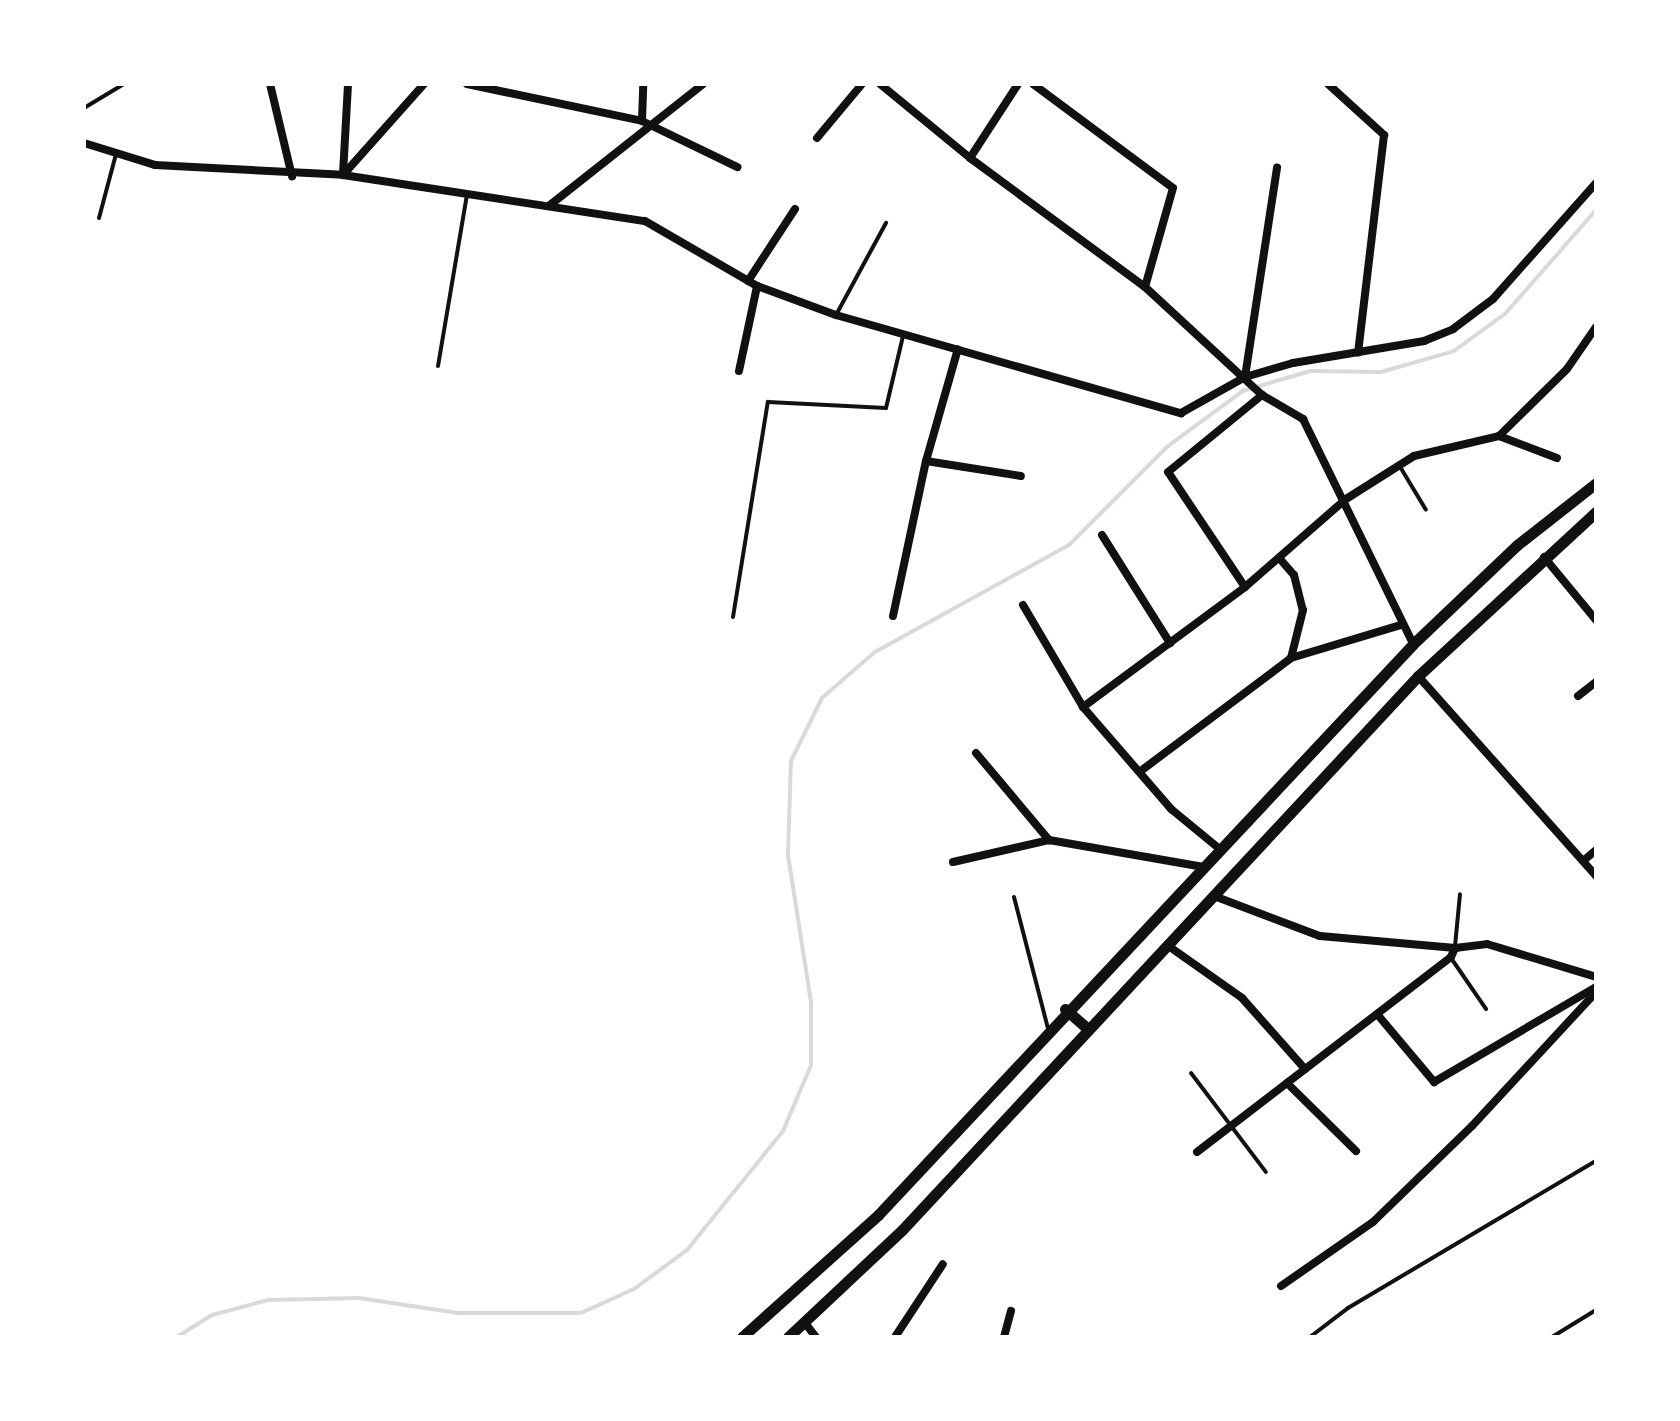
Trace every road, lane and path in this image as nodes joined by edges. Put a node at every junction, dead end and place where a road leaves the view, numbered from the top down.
1 (124, 84) edge
2 (270, 84) edge
3 (348, 84) edge
4 (424, 84) edge
5 (467, 84) edge
6 (643, 84) edge
7 (703, 84) edge
8 (862, 84) edge
9 (880, 84) edge
10 (1018, 84) edge
11 (1033, 84) edge
12 (1328, 84) edge
13 (84, 108) edge
14 (642, 121) junction
15 (653, 125) junction
16 (817, 138) dead end
17 (84, 143) edge
18 (116, 154) junction
19 (970, 158) junction
20 (737, 167) dead end
21 (1277, 167) dead end
22 (343, 175) junction
23 (292, 176) junction
24 (1596, 183) edge
25 (467, 191) junction
26 (549, 205) junction
27 (795, 209) dead end
28 (99, 218) dead end
29 (886, 223) dead end
30 (752, 284) junction
31 (1145, 287) junction
32 (836, 315) junction
33 (1596, 327) edge
34 (904, 334) junction
35 (958, 349) junction
36 (1358, 352) junction
37 (438, 366) dead end
38 (739, 371) dead end
39 (1245, 377) junction
40 (1262, 395) junction
41 (1499, 436) junction
42 (1557, 458) dead end
43 (926, 461) junction
44 (1399, 465) junction
45 (1021, 476) dead end
46 (1596, 483) edge
47 (1346, 499) junction
48 (1426, 510) dead end
49 (1596, 512) edge
50 (1102, 535) dead end
51 (1544, 557) junction
52 (1280, 559) junction
53 (1245, 587) junction
54 (1023, 605) dead end
55 (893, 616) dead end
56 (733, 617) dead end
57 (1596, 620) edge
58 (1401, 625) junction
59 (1170, 643) junction
60 (1413, 644) junction
61 (1291, 658) junction
62 (1418, 676) junction
63 (1596, 682) edge
64 (1578, 696) dead end
65 (1083, 707) junction
66 (976, 753) dead end
67 (1142, 770) junction
68 (1049, 840) junction
69 (1221, 850) junction
70 (1596, 850) edge
71 (1583, 861) junction
72 (953, 862) dead end
73 (1204, 867) junction
74 (1596, 876) edge
75 (1460, 894) dead end
76 (1214, 896) junction
77 (1014, 897) dead end
78 (1167, 945) junction
79 (1453, 953) junction
80 (1596, 977) edge
81 (1596, 989) edge
82 (1065, 1009) junction
83 (1486, 1009) dead end
84 (1377, 1014) junction
85 (1048, 1028) junction
86 (1087, 1028) junction
87 (1305, 1069) junction
88 (1191, 1073) dead end
89 (1287, 1083) junction
90 (1230, 1127) junction
91 (1356, 1151) dead end
92 (1197, 1152) dead end
93 (1596, 1161) edge
94 (1266, 1172) dead end
95 (943, 1264) dead end
96 (1281, 1286) dead end
97 (1596, 1310) edge
98 (1011, 1311) dead end
99 (805, 1323) junction
100 (742, 1337) edge
101 (788, 1337) edge
102 (816, 1337) edge
103 (895, 1337) edge
104 (1004, 1337) edge
105 (1311, 1337) edge
106 (1552, 1337) edge

1 - 13 lane
2 - 23 street
3 - 22 street
4 - 22 street
5 - 14 street
6 - 14 street
7 - 15 street
8 - 16 street
9 - 19 street
10 - 19 street
11 - 31 street
12 - 36 street
14 - 15 street
15 - 20 street
15 - 26 street
17 - 18 street
18 - 23 street
18 - 28 lane
19 - 31 street
21 - 39 street
22 - 23 street
22 - 25 street
24 - 36 street
25 - 26 street
25 - 37 lane
26 - 30 street
27 - 30 street
29 - 32 lane
30 - 32 street
30 - 38 street
31 - 39 street
32 - 34 street
33 - 41 street
34 - 35 street
34 - 56 lane
35 - 39 street
35 - 43 street
36 - 39 street
39 - 40 street
40 - 47 street
40 - 53 street
41 - 42 street
41 - 44 street
43 - 45 street
43 - 55 street
44 - 47 street
44 - 48 lane
46 - 60 main road
47 - 52 street
47 - 58 street
49 - 51 main road
50 - 59 street
51 - 57 street
51 - 62 main road
52 - 53 street
52 - 61 street
53 - 59 street
54 - 65 street
58 - 60 street
58 - 61 street
59 - 65 street
60 - 69 main road
61 - 67 street
62 - 71 street
62 - 76 main road
63 - 64 street
65 - 67 street
66 - 68 street
67 - 69 street
68 - 72 street
68 - 73 street
69 - 73 main road
70 - 71 street
71 - 74 street
73 - 82 main road
75 - 79 lane
76 - 78 main road
76 - 79 street
77 - 85 lane
78 - 86 main road
78 - 87 street
79 - 80 street
79 - 83 lane
79 - 84 street
81 - 84 street
81 - 96 street
82 - 85 main road
82 - 86 main road
84 - 87 street
85 - 100 main road
86 - 99 main road
87 - 89 street
88 - 90 lane
89 - 90 street
89 - 91 street
90 - 92 street
90 - 94 lane
93 - 105 lane
95 - 103 street
97 - 106 lane
98 - 104 street
99 - 101 main road
99 - 102 street

